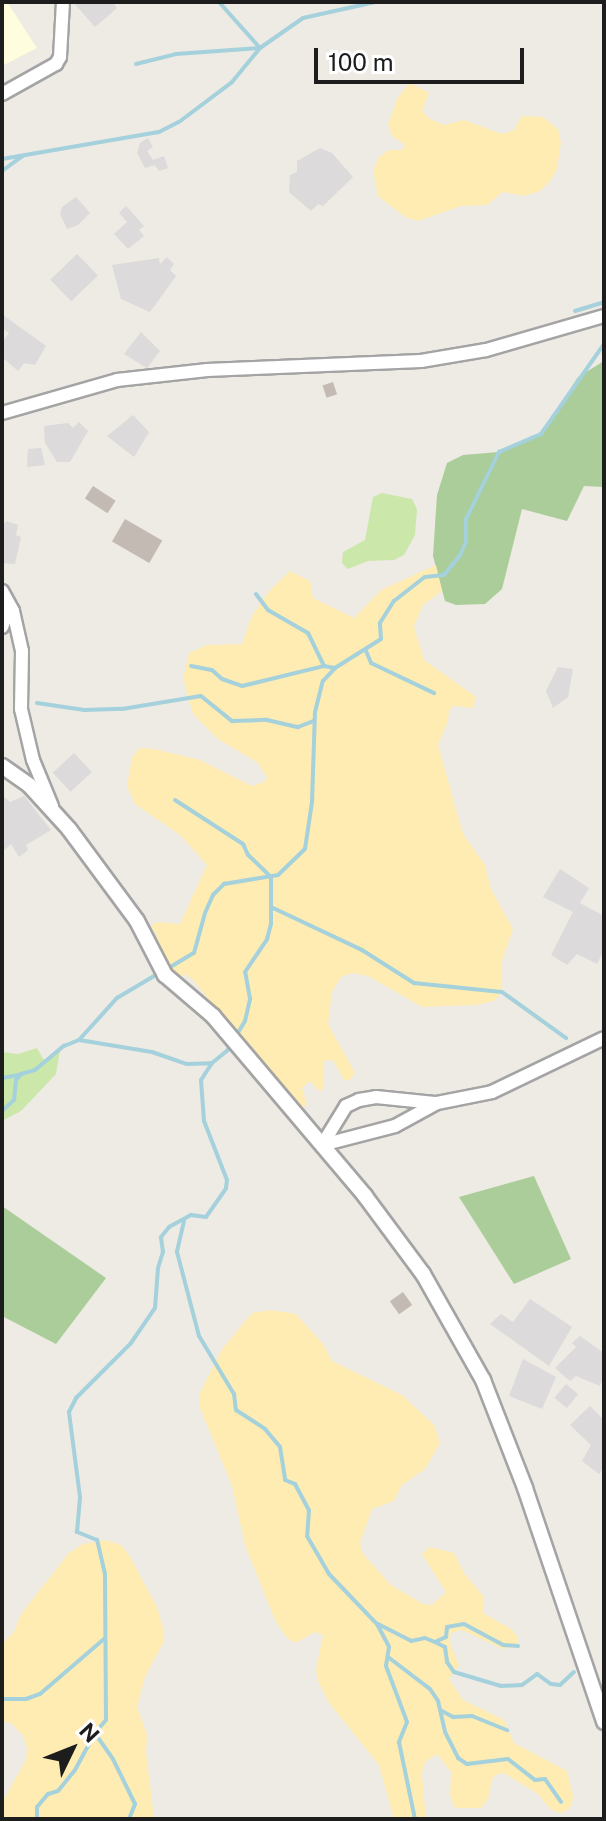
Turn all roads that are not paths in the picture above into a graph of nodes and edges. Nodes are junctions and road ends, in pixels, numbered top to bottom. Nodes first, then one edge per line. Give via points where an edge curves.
1 (63, 2) edge
2 (2, 94) edge
3 (604, 316) edge
4 (2, 413) edge
5 (2, 591) edge
6 (10, 606) junction
7 (2, 627) edge
8 (2, 766) edge
9 (55, 814) junction
10 (604, 1038) edge
11 (437, 1103) junction
12 (322, 1145) junction
13 (604, 1722) edge

1 - 2 street via 56,64
3 - 4 street via 486,350 421,361 207,370 117,380
5 - 6 street
6 - 7 street
6 - 9 street via 22,651 21,709 33,760
8 - 9 street via 29,785
9 - 12 street via 137,921 165,975 213,1016
10 - 11 street via 492,1092
11 - 12 street via 395,1126
11 - 12 street via 359,1100 346,1106
12 - 13 street via 423,1274 483,1380

